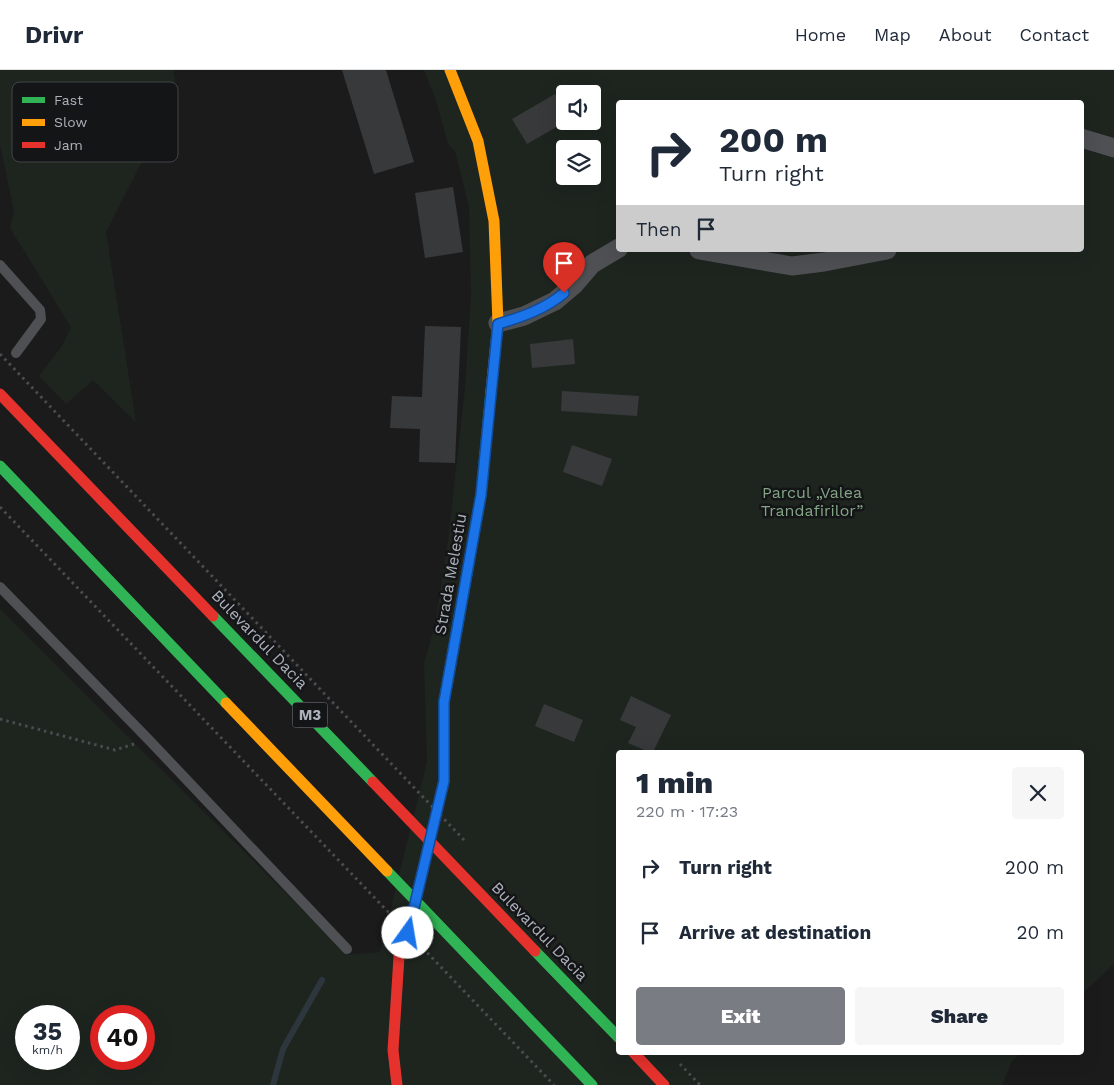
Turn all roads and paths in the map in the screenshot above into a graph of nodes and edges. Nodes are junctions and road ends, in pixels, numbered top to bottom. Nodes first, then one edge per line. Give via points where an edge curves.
1 (450, 70) edge
2 (1084, 139) edge
3 (1114, 148) edge
4 (616, 250) edge
5 (711, 252) edge
6 (876, 252) edge
7 (0, 265) edge
8 (498, 324) junction
9 (16, 353) dead end
10 (0, 354) edge
11 (0, 394) edge
12 (0, 466) edge
13 (0, 507) edge
14 (0, 587) edge
15 (0, 719) edge
16 (149, 740) junction
17 (467, 843) dead end
18 (347, 950) dead end
19 (616, 1035) edge
20 (636, 1055) edge
21 (675, 1059) dead end
22 (397, 1085) edge
23 (554, 1085) edge
24 (592, 1085) edge
25 (664, 1085) edge
26 (700, 1085) edge

1 - 8 main road, Strada Melestiu via 478,141 492,212
2 - 3 street
4 - 8 street via 592,264 555,301
5 - 6 street via 792,266
7 - 9 lane via 40,310 41,319
8 - 22 main road, Strada Melestiu via 481,495 444,702 444,781 408,933 399,956 393,1050
10 - 17 path, bridge
11 - 19 main road, Bulevardul Dacia / M3, bridge
12 - 24 main road, bridge
13 - 23 path, bridge
14 - 16 lane
15 - 16 path via 115,750
16 - 18 lane
20 - 25 main road
21 - 26 path

